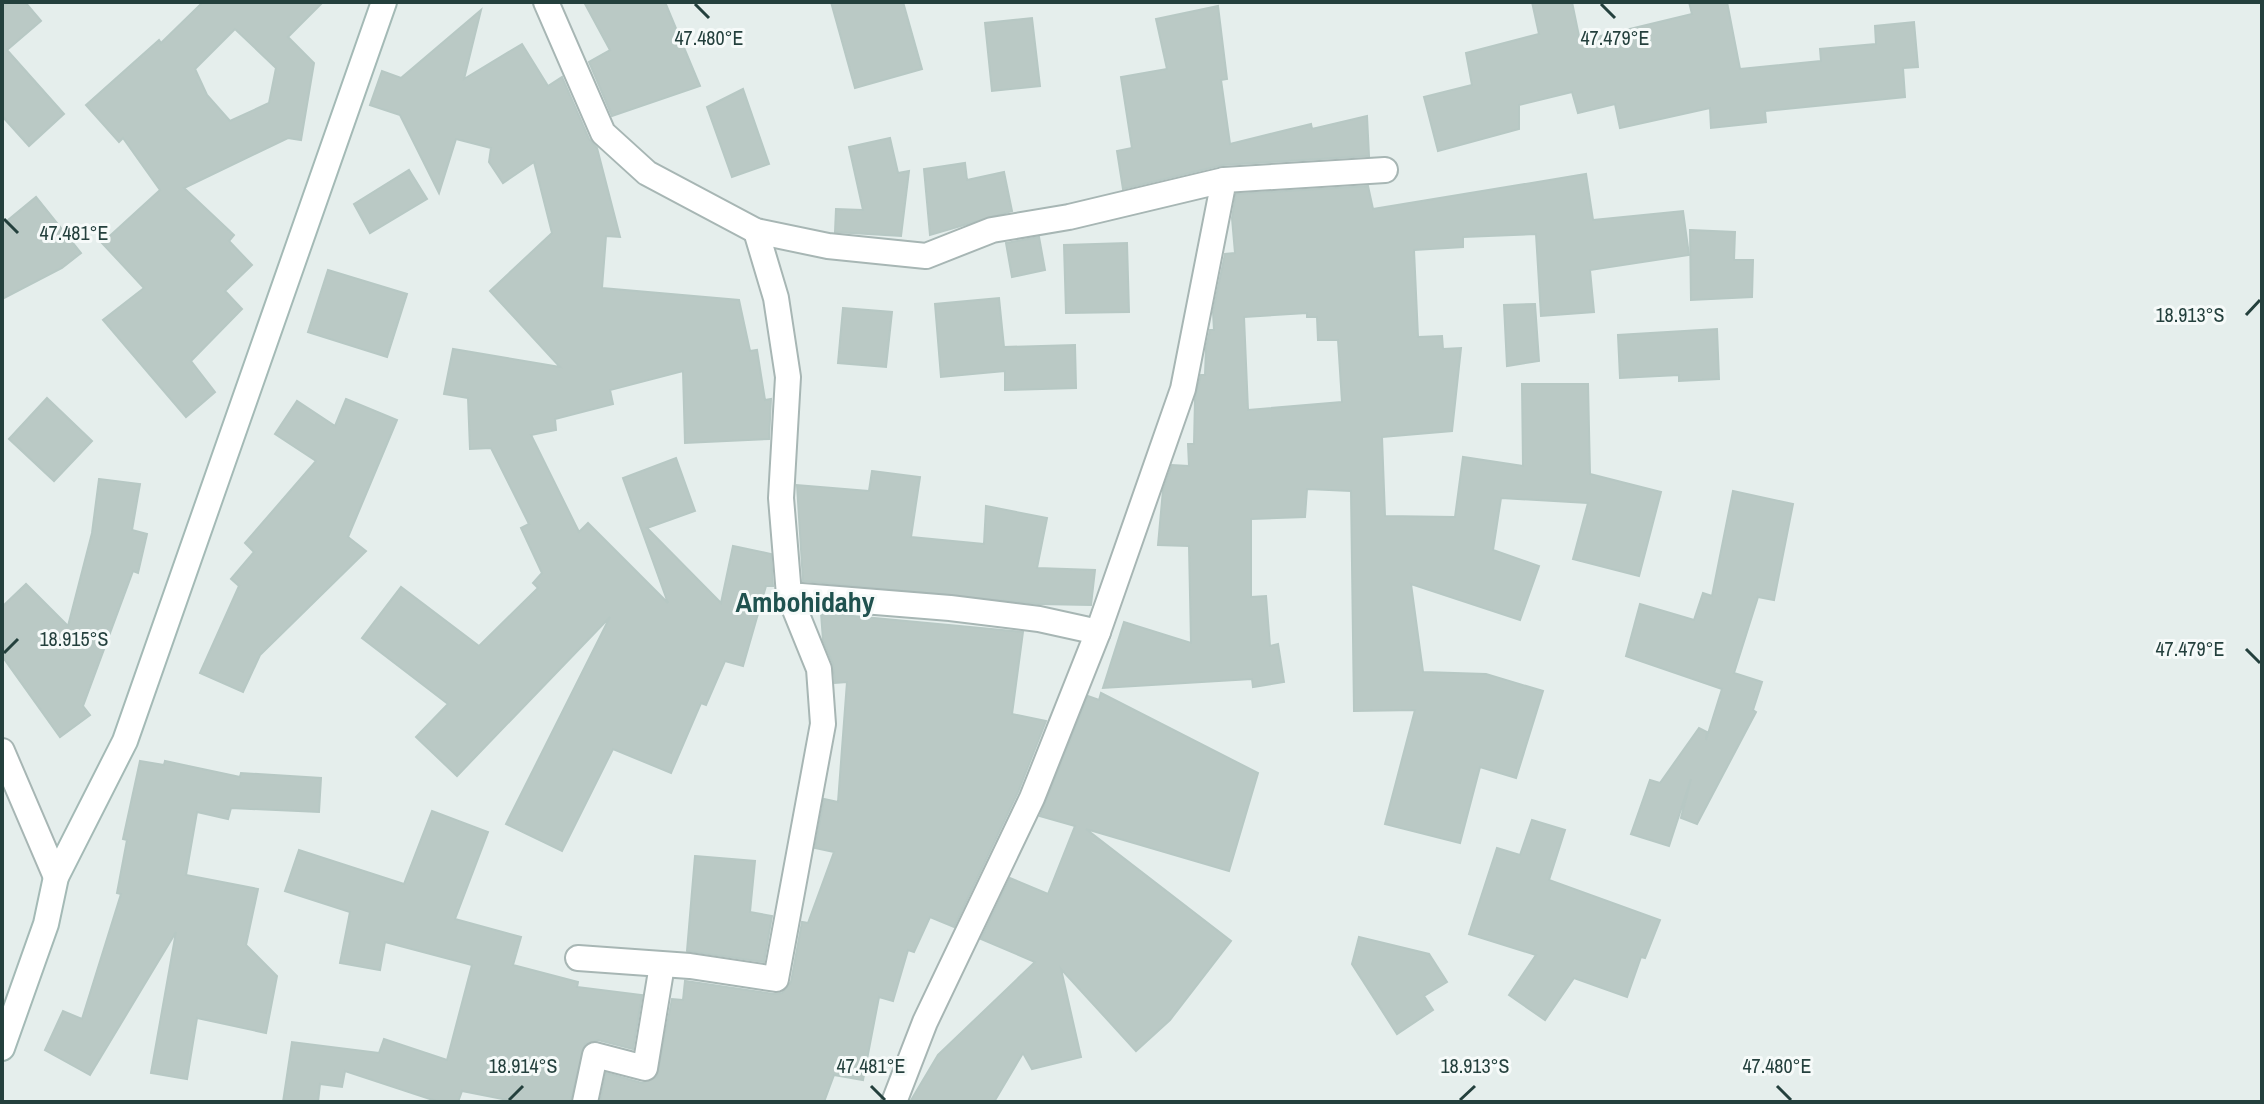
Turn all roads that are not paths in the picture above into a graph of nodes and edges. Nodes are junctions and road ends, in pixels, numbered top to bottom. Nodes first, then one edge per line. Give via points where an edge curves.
1 (384, 2) edge
2 (546, 2) edge
3 (1385, 170) dead end
4 (1224, 180) junction
5 (756, 231) junction
6 (789, 595) junction
7 (1098, 632) junction
8 (2, 751) edge
9 (56, 877) junction
10 (578, 958) dead end
11 (662, 965) junction
12 (2, 1048) edge
13 (585, 1102) edge
14 (894, 1102) edge

1 - 9 street via 125,741
2 - 5 street via 603,133 647,173
3 - 4 street
4 - 5 street via 992,230 926,256 828,246
4 - 7 street via 1183,389
5 - 6 street via 776,298 788,377 781,498
6 - 7 street via 950,608
6 - 11 street via 819,669 823,724 776,979
7 - 14 street via 1032,798 925,1022
8 - 9 street
9 - 12 street via 46,924
10 - 11 street
11 - 13 street via 645,1068 595,1055

